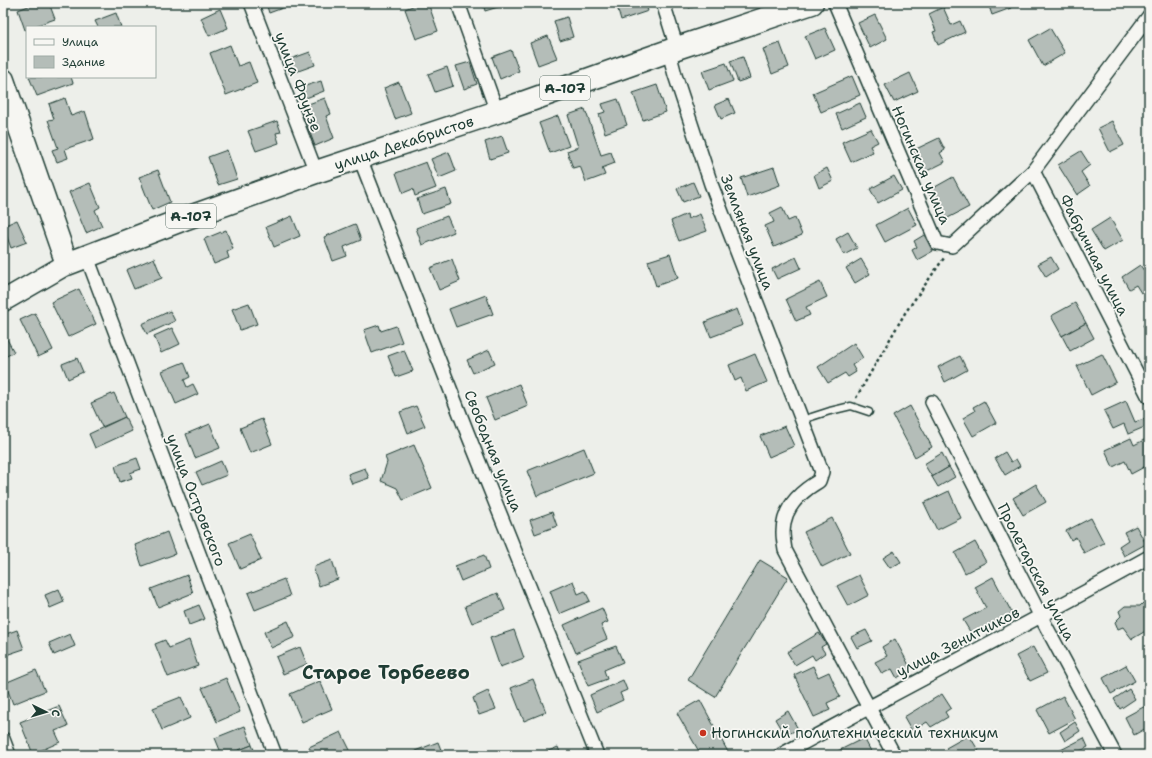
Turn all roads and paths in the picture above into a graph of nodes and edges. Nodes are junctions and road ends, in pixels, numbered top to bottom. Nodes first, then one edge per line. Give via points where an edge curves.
1 (251, 3) edge
2 (458, 3) edge
3 (663, 3) edge
4 (812, 3) edge
5 (835, 3) edge
6 (1149, 16) edge
7 (673, 50) junction
8 (5, 94) edge
9 (498, 112) junction
10 (360, 158) junction
11 (1032, 171) junction
12 (316, 172) junction
13 (952, 246) junction
14 (87, 256) junction
15 (66, 264) junction
16 (3, 301) edge
17 (1149, 397) edge
18 (932, 402) dead end
19 (851, 406) junction
20 (869, 412) dead end
21 (802, 420) junction
22 (1149, 558) edge
23 (1040, 617) junction
24 (868, 707) junction
25 (3, 739) edge
26 (9, 755) edge
27 (276, 755) edge
28 (597, 755) edge
29 (781, 755) edge
30 (894, 755) edge
31 (1115, 755) edge

1 - 12 street, улица Фрунзе
2 - 9 street
3 - 7 street, Земляная улица
4 - 7 highway, улица Декабристов / А-107
5 - 13 street, Ногинская улица via 937,243
6 - 11 street, Ногинская улица
7 - 9 highway, улица Декабристов / А-107
7 - 21 street, Земляная улица via 675,75 711,184
8 - 15 highway
9 - 10 highway, улица Декабристов / А-107
10 - 12 highway, улица Декабристов / А-107
10 - 28 street, Свободная улица
11 - 13 street, Ногинская улица
11 - 17 street, Фабричная улица
12 - 14 highway, улица Декабристов / А-107
13 - 19 path via 905,313
14 - 15 highway, улица Декабристов / А-107
14 - 27 street, улица Островского
15 - 16 main road, улица Декабристов / А-107
18 - 23 street, Пролетарская улица
19 - 20 lane
19 - 21 lane
21 - 24 street, Земляная улица via 822,472 819,481 804,490 786,513 783,531 785,550
22 - 23 street, улица Зенитчиков
23 - 24 street, улица Зенитчиков
23 - 31 street, Пролетарская улица
24 - 29 street, улица Зенитчиков
24 - 30 street, Земляная улица
25 - 26 street

